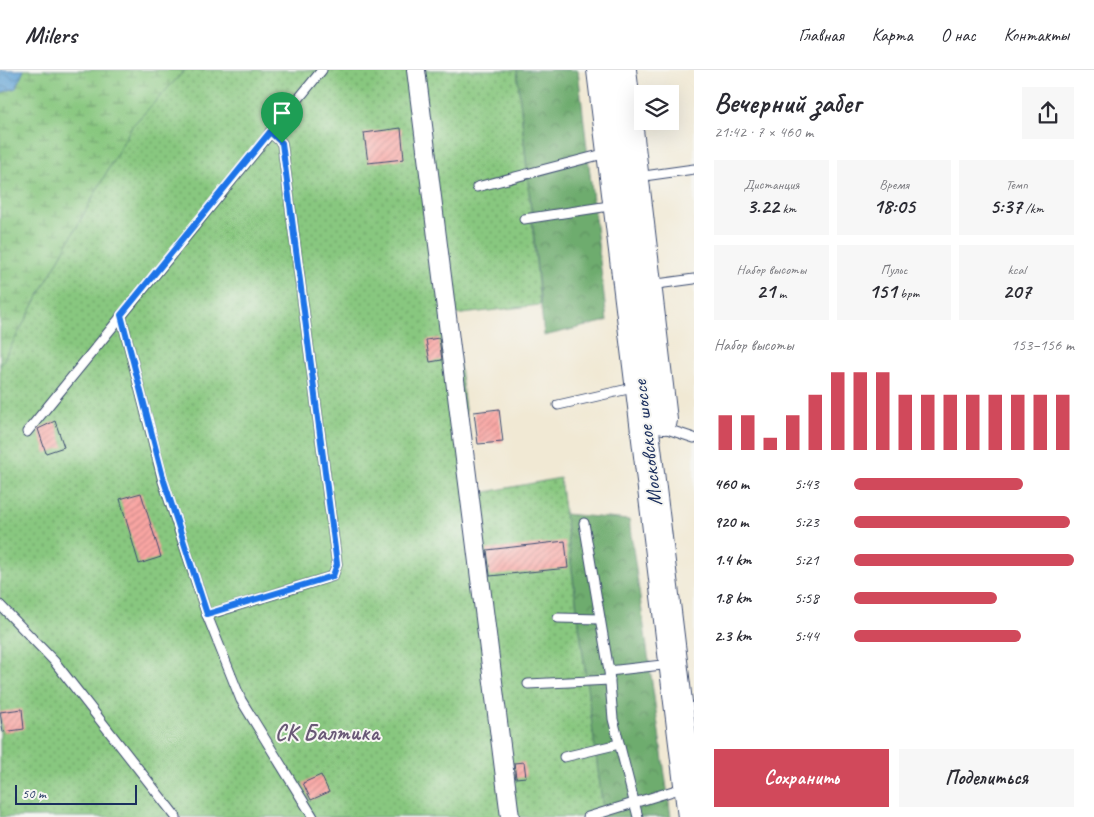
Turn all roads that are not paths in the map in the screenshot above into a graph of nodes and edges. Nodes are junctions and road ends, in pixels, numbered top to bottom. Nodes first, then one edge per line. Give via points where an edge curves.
1 (322, 70) edge
2 (416, 70) edge
3 (601, 70) edge
4 (622, 70) edge
5 (270, 132) junction
6 (611, 152) junction
7 (694, 169) edge
8 (635, 178) junction
9 (477, 187) dead end
10 (618, 205) junction
11 (524, 219) dead end
12 (694, 279) edge
13 (648, 285) junction
14 (121, 315) junction
15 (640, 387) junction
16 (558, 405) dead end
17 (664, 428) junction
18 (27, 432) dead end
19 (694, 438) edge
20 (584, 523) dead end
21 (0, 605) edge
22 (207, 614) junction
23 (558, 618) dead end
24 (600, 619) junction
25 (609, 670) junction
26 (684, 672) edge
27 (610, 680) junction
28 (528, 684) dead end
29 (619, 744) junction
30 (564, 757) dead end
31 (688, 786) junction
32 (635, 804) junction
33 (176, 817) edge
34 (313, 817) edge
35 (510, 817) edge
36 (588, 817) edge
37 (638, 817) edge
38 (692, 817) edge

1 - 5 lane
2 - 35 street
3 - 6 main road, Московское шоссе
4 - 8 main road, Московское шоссе
5 - 14 lane
5 - 22 lane via 282,143 337,564 333,576
6 - 9 lane
6 - 10 main road, Московское шоссе
7 - 8 lane
8 - 13 main road, Московское шоссе
10 - 11 lane
10 - 15 main road, Московское шоссе
12 - 13 lane
13 - 17 main road, Московское шоссе
14 - 18 lane
14 - 22 lane via 164,481
15 - 16 lane
15 - 26 main road, Московское шоссе
17 - 19 lane
17 - 26 main road, Московское шоссе
20 - 24 lane
21 - 33 lane via 54,661
22 - 34 lane via 241,700
23 - 24 lane
24 - 25 lane
25 - 26 lane
25 - 27 lane
26 - 31 main road, Московское шоссе
27 - 28 lane
27 - 29 lane via 613,720
29 - 30 lane
29 - 32 lane
31 - 32 lane
31 - 38 main road, Московское шоссе
32 - 36 lane
32 - 37 lane

